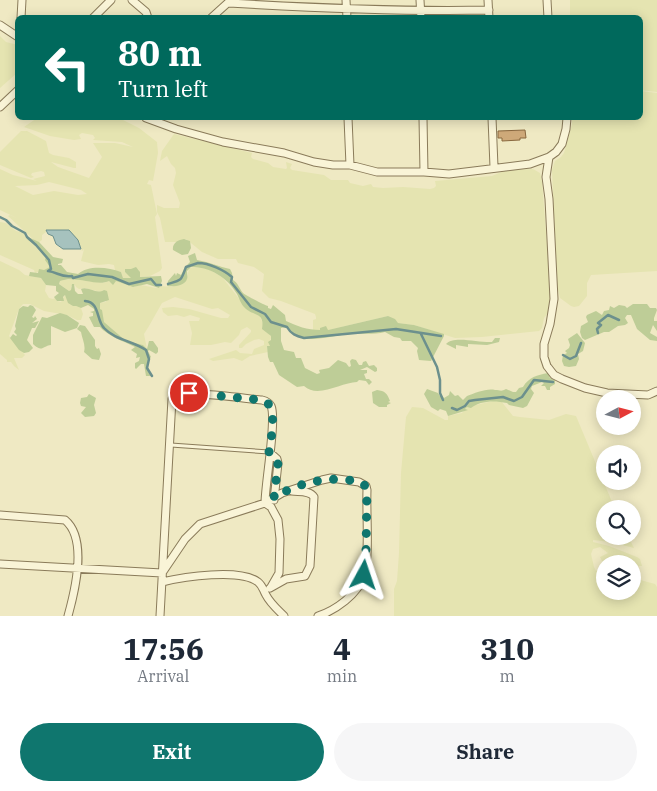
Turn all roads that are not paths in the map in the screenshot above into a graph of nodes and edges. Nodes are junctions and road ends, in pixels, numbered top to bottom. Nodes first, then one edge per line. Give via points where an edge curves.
1 (22, 0) edge
2 (111, 0) edge
3 (132, 0) edge
4 (346, 0) edge
5 (420, 0) edge
6 (488, 0) edge
7 (547, 0) edge
8 (230, 2) edge
9 (347, 14) edge
10 (489, 14) edge
11 (21, 15) edge
12 (96, 15) edge
13 (147, 15) edge
14 (215, 15) edge
15 (421, 15) edge
16 (548, 15) edge
17 (0, 25) edge
18 (15, 35) edge
19 (15, 93) edge
20 (0, 107) edge
21 (151, 120) edge
22 (348, 120) edge
23 (423, 120) edge
24 (492, 120) edge
25 (567, 120) edge
26 (549, 157) junction
27 (350, 165) junction
28 (494, 168) junction
29 (424, 172) junction
30 (657, 391) edge
31 (171, 445) junction
32 (269, 452) junction
33 (289, 491) junction
34 (274, 498) junction
35 (265, 503) junction
36 (275, 511) junction
37 (0, 515) edge
38 (0, 564) edge
39 (78, 569) junction
40 (162, 573) junction
41 (162, 582) junction
42 (270, 588) junction
43 (266, 595) junction
44 (68, 616) edge
45 (160, 616) edge
46 (284, 616) edge
47 (318, 616) edge

1 - 11 street
2 - 12 street
3 - 13 street
4 - 9 street
5 - 15 street
6 - 10 street
7 - 16 street
8 - 9 street
8 - 14 street
9 - 15 street
10 - 15 street
17 - 18 street
19 - 20 street
21 - 27 street via 223,142 314,162
22 - 27 street
23 - 29 street
24 - 28 street
25 - 26 street via 562,144
26 - 28 street via 530,164
26 - 30 street via 546,177 554,299 544,344 547,366 562,379 607,393 648,395
27 - 29 street via 377,172
28 - 29 street via 449,174
31 - 32 lane
31 - 32 street via 172,399 189,393 267,401 272,412
31 - 40 street
32 - 34 street via 278,463
32 - 35 street
33 - 34 street
33 - 42 street via 308,492 314,497 310,566 305,576 286,579
33 - 47 street via 331,478 359,482 367,490 364,575 341,605
34 - 35 street
34 - 36 street
35 - 36 street
35 - 40 street via 200,524 184,539
36 - 42 street via 280,540 279,573
37 - 39 street via 65,520 76,539
38 - 39 street
39 - 40 street
39 - 44 street
40 - 41 street
41 - 43 street via 183,577 239,576 255,580 264,588
41 - 45 street
42 - 43 street
43 - 46 street

